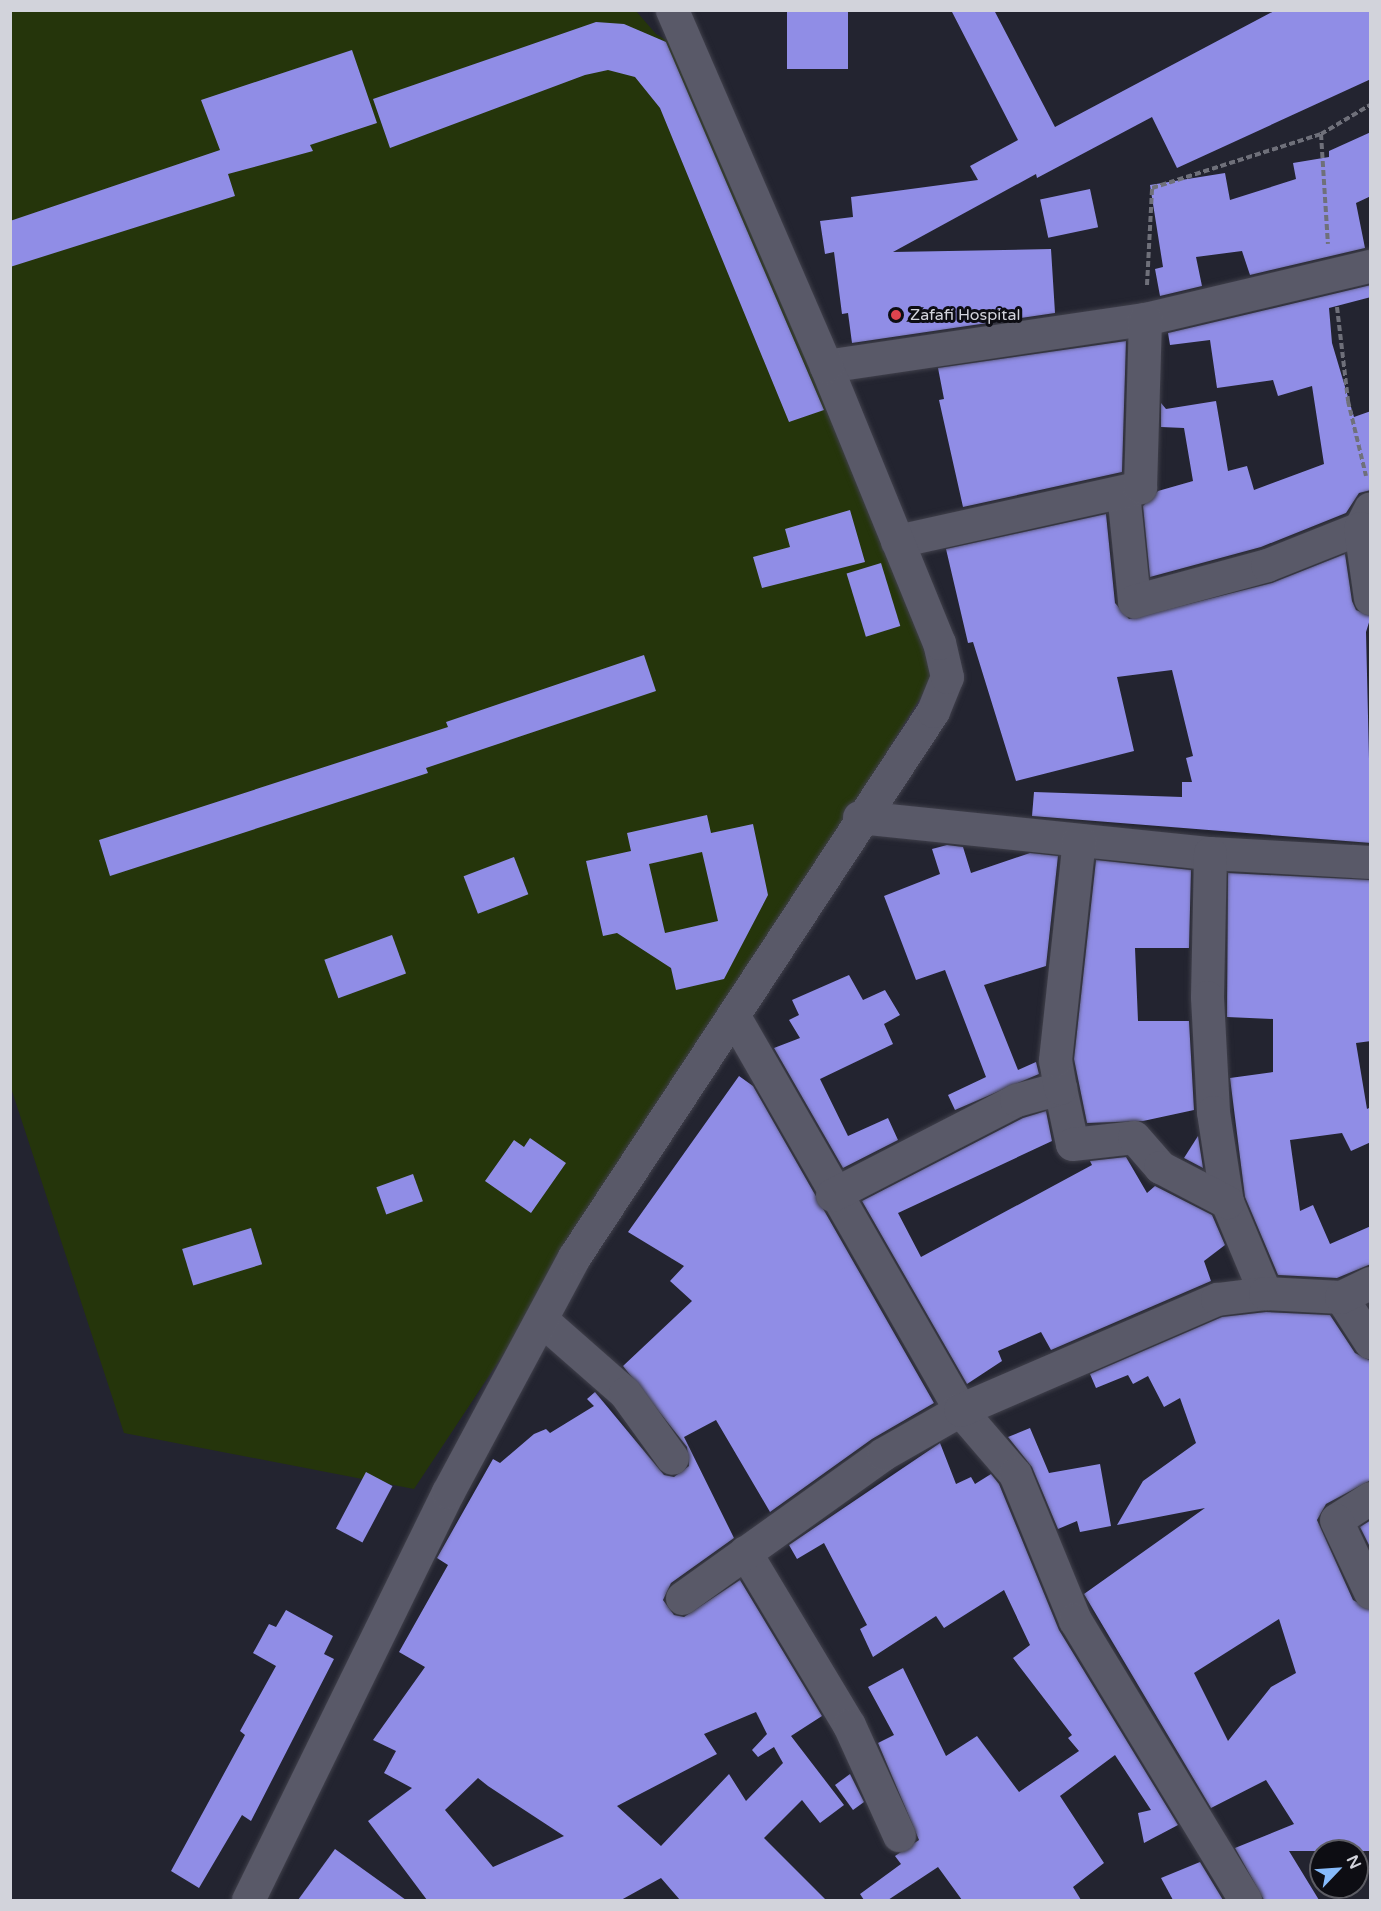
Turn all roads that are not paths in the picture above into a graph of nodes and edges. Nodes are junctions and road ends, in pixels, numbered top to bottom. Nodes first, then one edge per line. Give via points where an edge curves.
1 (672, 10) edge
2 (1371, 266) edge
3 (1145, 319) junction
4 (826, 366) junction
5 (1123, 492) junction
6 (1366, 515) edge
7 (897, 541) junction
8 (1371, 598) edge
9 (859, 817) junction
10 (1079, 840) junction
11 (1210, 852) junction
12 (1371, 862) edge
13 (735, 1018) junction
14 (1060, 1088) junction
15 (832, 1195) junction
16 (1227, 1202) junction
17 (1371, 1282) edge
18 (1264, 1293) junction
19 (1341, 1297) junction
20 (543, 1321) junction
21 (1371, 1342) edge
22 (960, 1410) junction
23 (672, 1458) dead end
24 (1371, 1498) edge
25 (745, 1552) junction
26 (1371, 1592) edge
27 (682, 1598) dead end
28 (900, 1835) dead end
29 (248, 1900) edge
30 (1245, 1900) edge

1 - 4 street
2 - 3 street via 1331,279
3 - 4 street
3 - 5 street via 1140,487
4 - 7 street
5 - 6 street via 1134,601 1267,565
5 - 7 street
6 - 8 street
7 - 9 street via 948,677 933,711
9 - 10 street
9 - 13 street
10 - 11 street
10 - 14 street via 1055,1060
11 - 12 street
11 - 16 street via 1208,1029
13 - 15 street
13 - 20 street via 574,1257
14 - 15 street via 1016,1100
14 - 16 street via 1072,1144 1134,1137 1160,1167
15 - 22 street
16 - 18 street
17 - 19 street
18 - 19 street
18 - 22 street via 1217,1299
19 - 21 street
20 - 23 street via 625,1393
20 - 29 street via 448,1492
22 - 25 street via 883,1454
22 - 30 street via 1015,1474 1075,1620
24 - 26 street via 1336,1520
25 - 27 street
25 - 28 street via 849,1725

